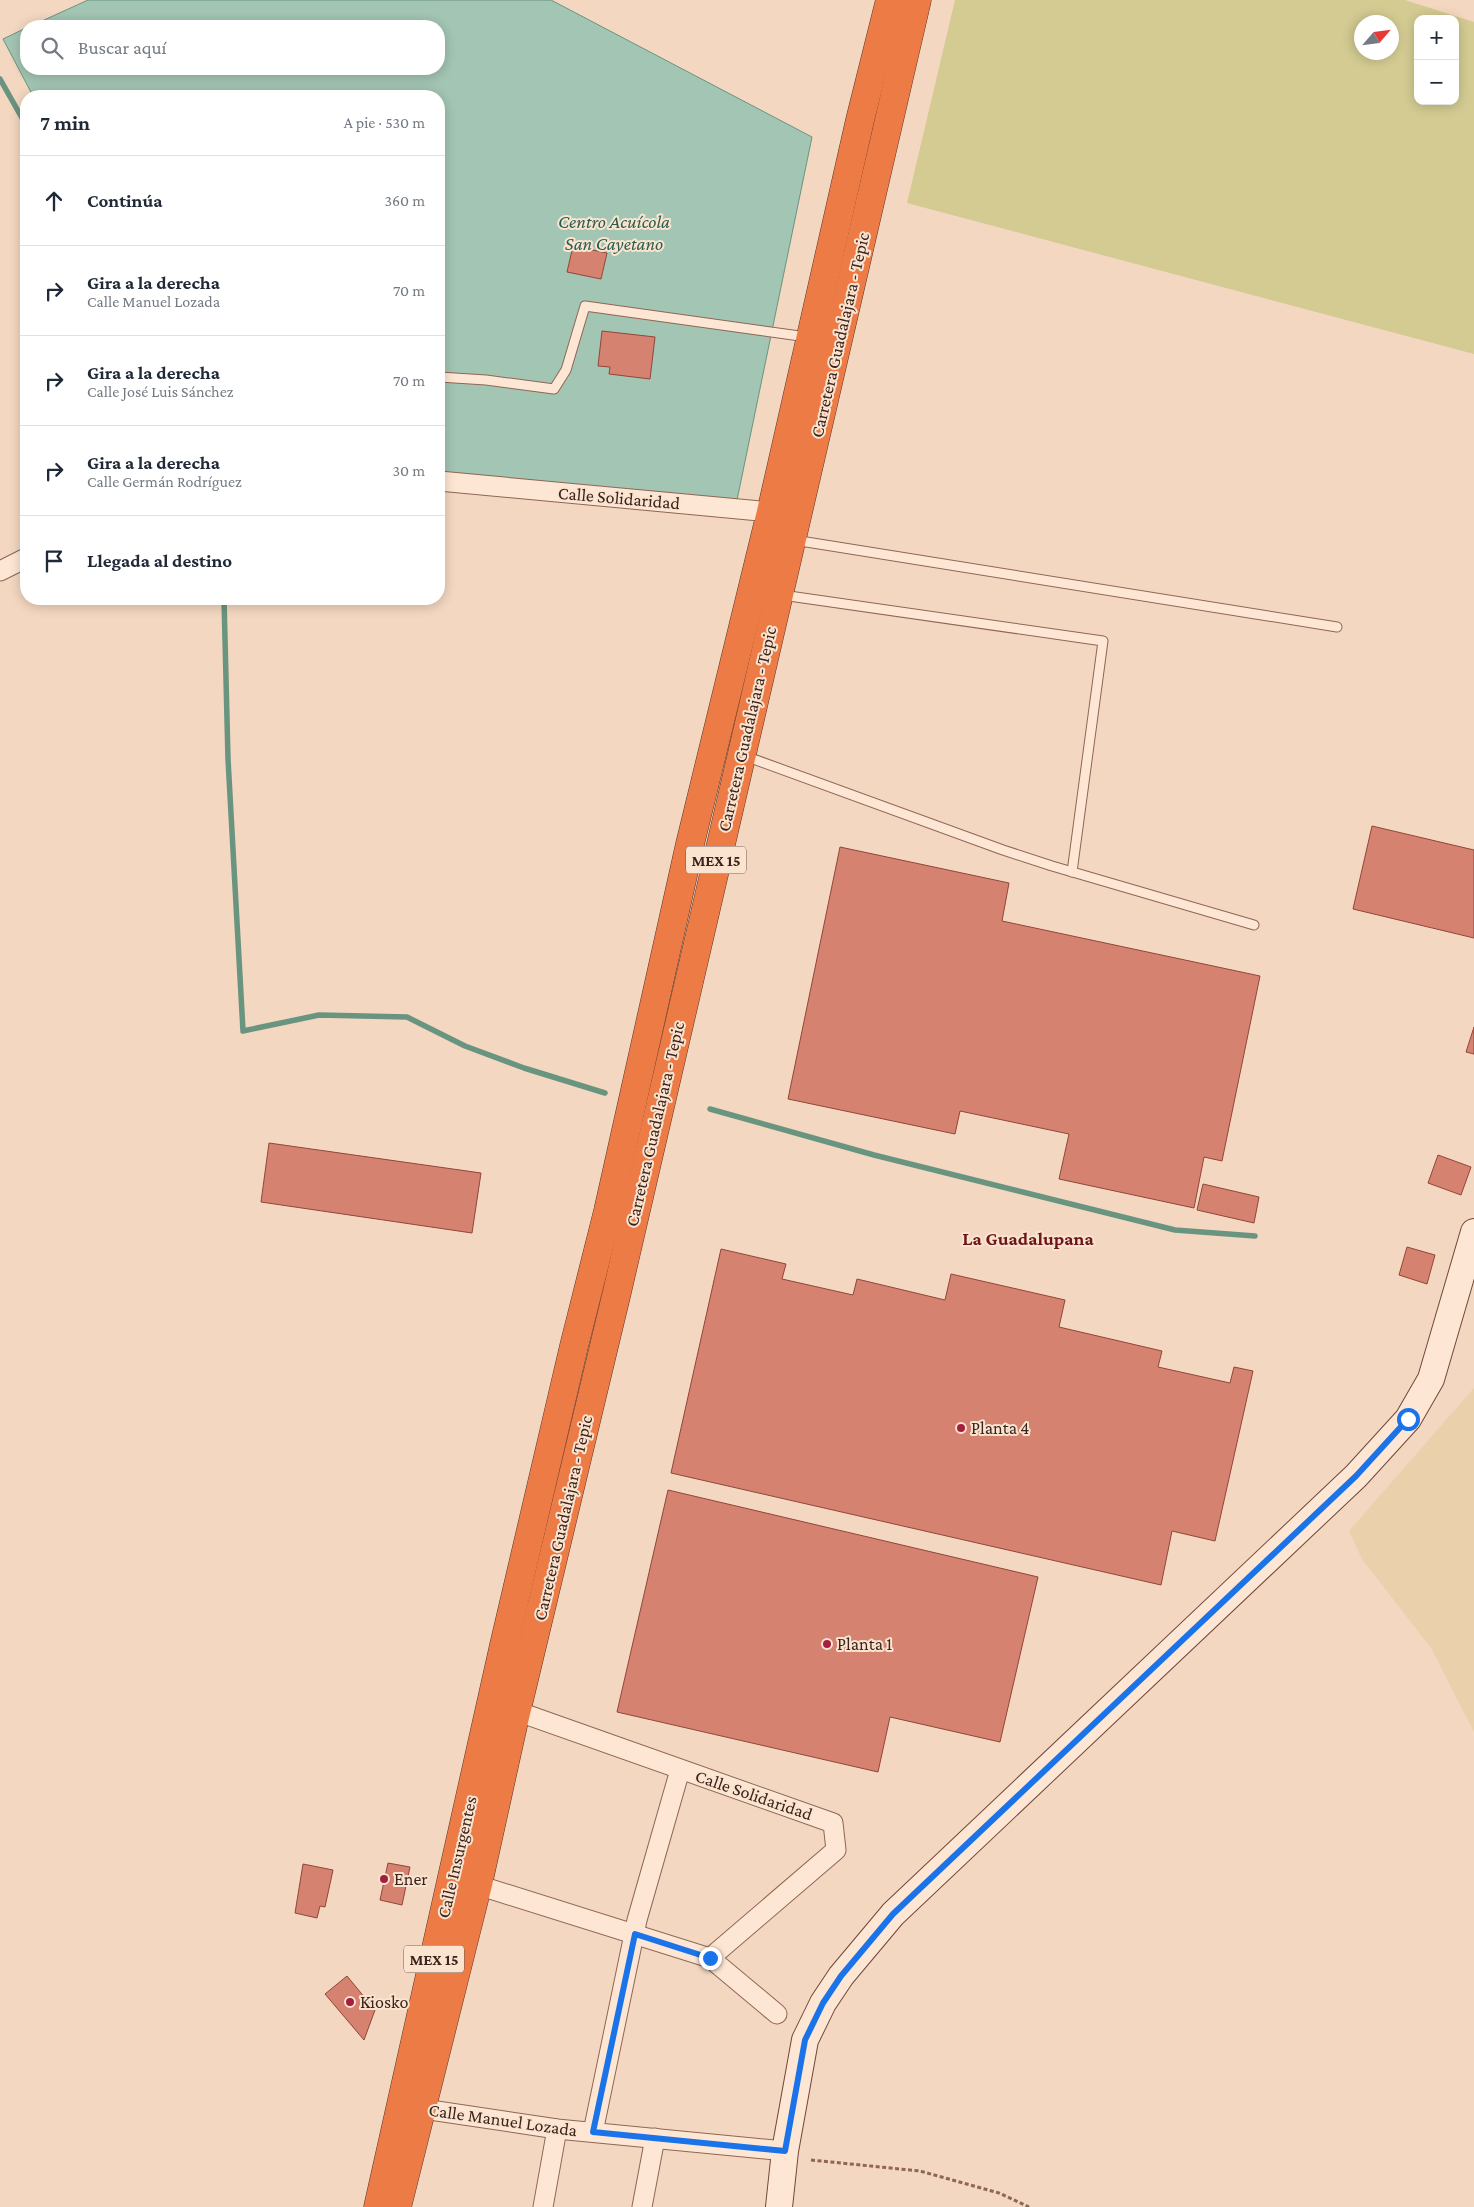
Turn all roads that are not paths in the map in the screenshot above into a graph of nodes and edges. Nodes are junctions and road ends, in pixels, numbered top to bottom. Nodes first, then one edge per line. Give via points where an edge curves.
1 (890, 0) edge
2 (917, 0) edge
3 (811, 338) junction
4 (445, 377) edge
5 (445, 482) edge
6 (771, 512) junction
7 (796, 527) junction
8 (20, 561) edge
9 (0, 571) edge
10 (779, 595) junction
11 (1337, 627) dead end
12 (741, 755) junction
13 (1072, 872) junction
14 (1254, 925) dead end
15 (621, 1215) junction
16 (1474, 1232) edge
17 (503, 1712) junction
18 (680, 1770) junction
19 (465, 1881) junction
20 (635, 1934) junction
21 (710, 1958) junction
22 (777, 2014) dead end
23 (412, 2107) junction
24 (557, 2129) junction
25 (593, 2132) junction
26 (655, 2138) junction
27 (785, 2151) junction
28 (378, 2207) edge
29 (397, 2207) edge
30 (544, 2207) edge
31 (642, 2207) edge
32 (779, 2207) edge

1 - 3 highway, Carretera Guadalajara - Tepic / MEX 15
2 - 7 highway, Carretera Guadalajara - Tepic / MEX 15
3 - 4 lane via 585,306 566,370 554,389
3 - 6 highway, Carretera Guadalajara - Tepic / MEX 15
5 - 6 street, Calle Solidaridad
6 - 7 street, Calle Solidaridad
6 - 15 highway, Carretera Guadalajara - Tepic / MEX 15 via 688,853
7 - 10 highway, Carretera Guadalajara - Tepic / MEX 15
7 - 11 lane
8 - 9 street
10 - 12 highway, Carretera Guadalajara - Tepic / MEX 15
10 - 13 lane via 1103,641
12 - 13 lane
12 - 15 highway, Carretera Guadalajara - Tepic / MEX 15
13 - 14 lane
15 - 17 highway, Carretera Guadalajara - Tepic / MEX 15
16 - 27 street via 1431,1380 1408,1419 1348,1483 893,1914 841,1976 805,2040
17 - 18 street, Calle Solidaridad
17 - 19 highway, Calle Insurgentes / MEX 15
18 - 20 street
18 - 21 street, Calle Solidaridad via 834,1823 836,1850
19 - 20 street
19 - 23 highway, Calle Insurgentes / MEX 15
20 - 21 street
20 - 25 street
21 - 22 street
23 - 24 street, Calle Manuel Lozada
23 - 28 highway, Calle Insurgentes / MEX 15
23 - 29 highway, Calle Insurgentes / MEX 15
24 - 25 street, Calle Manuel Lozada
24 - 30 street
25 - 26 street, Calle Manuel Lozada
26 - 27 street, Calle Manuel Lozada
26 - 31 street
27 - 32 street

